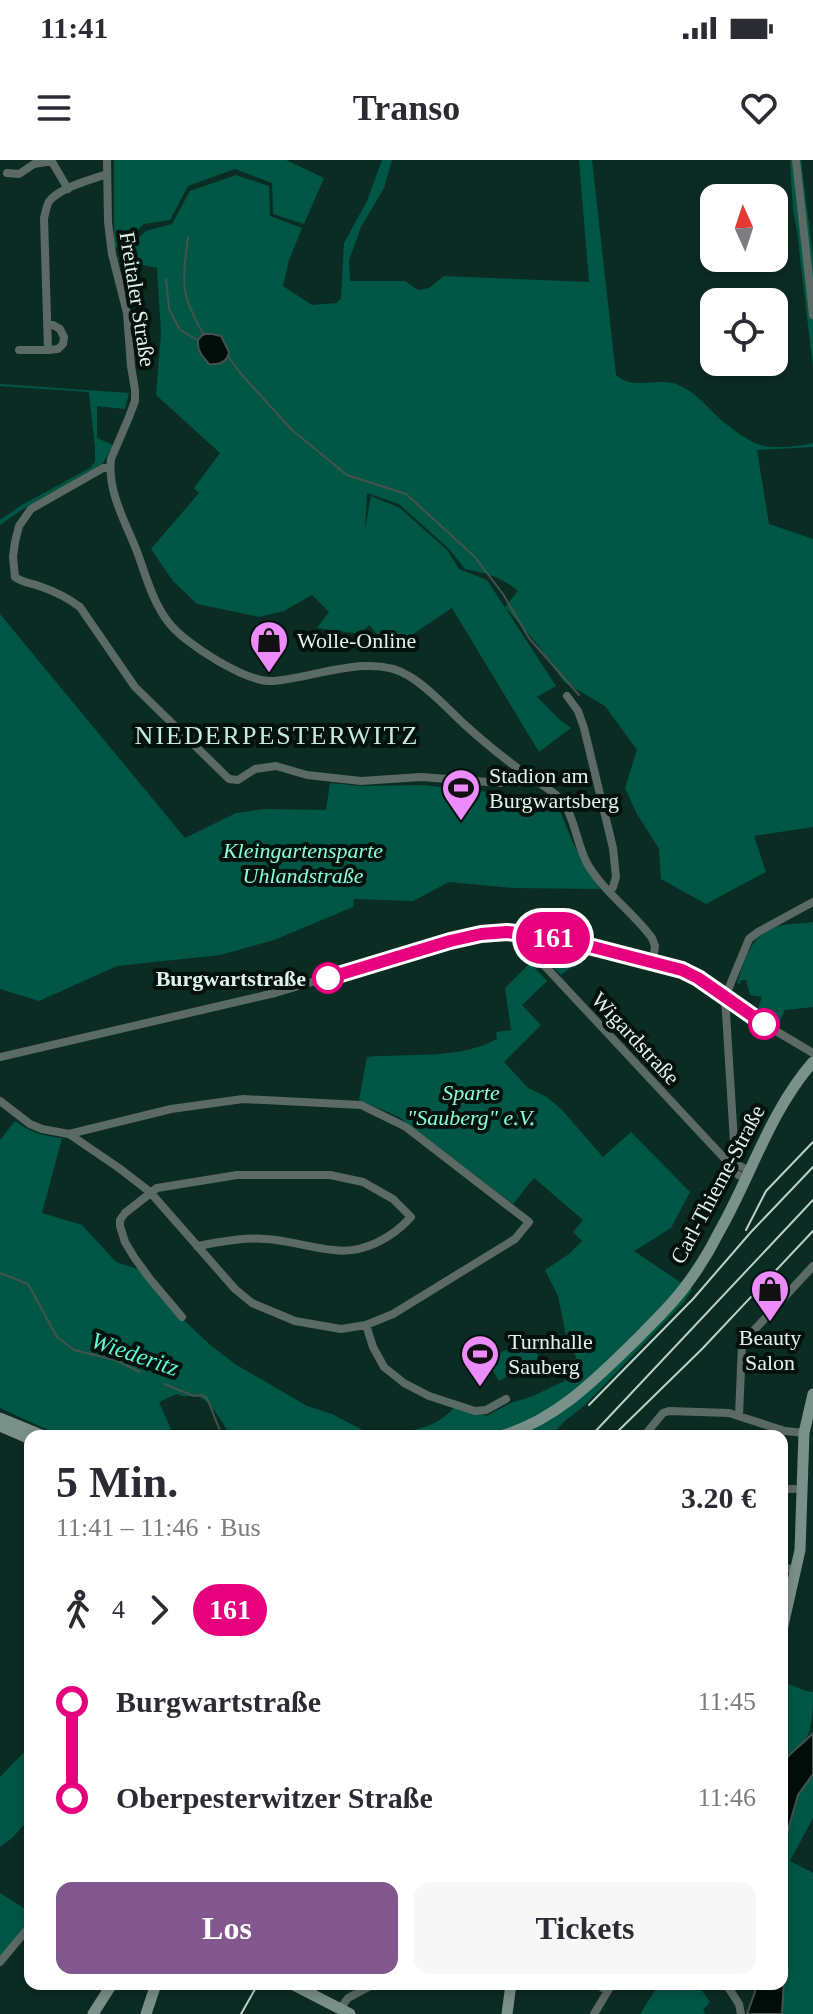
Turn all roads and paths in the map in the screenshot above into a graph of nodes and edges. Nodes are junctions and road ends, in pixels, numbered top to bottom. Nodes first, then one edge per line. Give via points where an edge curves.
1 (107, 160) edge
2 (796, 160) edge
3 (51, 161) edge
4 (34, 162) edge
5 (7, 173) dead end
6 (107, 174) junction
7 (68, 189) junction
8 (813, 315) edge
9 (47, 325) junction
10 (19, 350) dead end
11 (48, 350) junction
12 (110, 468) junction
13 (567, 696) dead end
14 (538, 783) junction
15 (610, 891) junction
16 (813, 902) edge
17 (537, 935) junction
18 (653, 962) junction
19 (725, 997) junction
20 (813, 1053) edge
21 (0, 1057) edge
22 (813, 1062) edge
23 (0, 1101) edge
24 (69, 1134) junction
25 (725, 1159) junction
26 (748, 1175) junction
27 (150, 1192) junction
28 (197, 1246) junction
29 (813, 1266) edge
30 (182, 1317) dead end
31 (366, 1325) junction
32 (813, 1394) edge
33 (506, 1399) dead end
34 (739, 1416) junction
35 (0, 1418) edge
36 (0, 1426) edge
37 (29, 1430) edge
38 (518, 1430) edge
39 (649, 1430) edge
40 (782, 1430) edge
41 (788, 1431) edge
42 (804, 1433) junction
43 (24, 1436) edge
44 (808, 1468) edge
45 (788, 1489) edge
46 (794, 1489) dead end
47 (788, 1568) edge
48 (796, 1570) junction
49 (788, 1600) edge
50 (24, 1933) edge
51 (0, 1962) edge
52 (108, 1990) edge
53 (154, 1990) edge
54 (303, 1990) edge
55 (363, 1990) edge
56 (510, 1990) edge
57 (609, 1990) edge
58 (730, 1990) edge
59 (345, 2012) edge
60 (93, 2014) edge
61 (146, 2014) edge
62 (507, 2014) edge
63 (594, 2014) edge
64 (741, 2014) edge

1 - 6 street, Freitaler Straße
2 - 8 street
3 - 4 street
3 - 7 street
4 - 5 street via 19,174
6 - 7 street
6 - 12 street, Freitaler Straße via 112,254 127,313 135,390
7 - 9 street via 52,199 44,218
9 - 11 street
9 - 11 street via 60,329 64,337 58,349
10 - 11 street
12 - 14 street via 117,503 156,601 181,636 230,669 257,680 389,666 409,676
12 - 14 street via 31,509 15,542 15,577 80,607 135,687 233,780 276,766 361,781 421,777
13 - 15 street via 584,728 613,848 616,877
14 - 15 street via 564,804 587,863
15 - 18 street via 652,938
16 - 19 street via 749,939
17 - 18 street
17 - 21 street via 470,936 275,993
17 - 25 street, Wigardstraße via 537,957
18 - 19 street via 689,973
19 - 20 street
19 - 25 street via 734,1142
22 - 26 main road, Carl-Thieme-Straße via 780,1109
23 - 24 street via 30,1124
24 - 27 street
24 - 31 street via 171,1109 243,1099 361,1105 406,1127 529,1222 515,1239
25 - 26 street, Wigardstraße via 735,1173
26 - 38 main road, Carl-Thieme-Straße via 719,1232 666,1310 576,1395
27 - 28 street
27 - 28 street via 237,1175 330,1175 363,1182 411,1217 375,1244 356,1249 337,1251 266,1239
27 - 30 street via 125,1213 121,1231 134,1257
28 - 31 street via 252,1303 295,1321 341,1329
29 - 34 street via 742,1344
31 - 33 street via 384,1367 404,1383 475,1411
32 - 42 main road
34 - 39 street via 665,1412
34 - 40 street
35 - 37 main road
36 - 43 main road
41 - 42 street
42 - 44 main road
44 - 48 main road
45 - 46 street
47 - 48 street
48 - 49 main road
50 - 51 street
52 - 60 main road
53 - 61 main road
54 - 59 main road
55 - 59 street via 348,1998
56 - 62 main road
57 - 63 street
58 - 64 street

